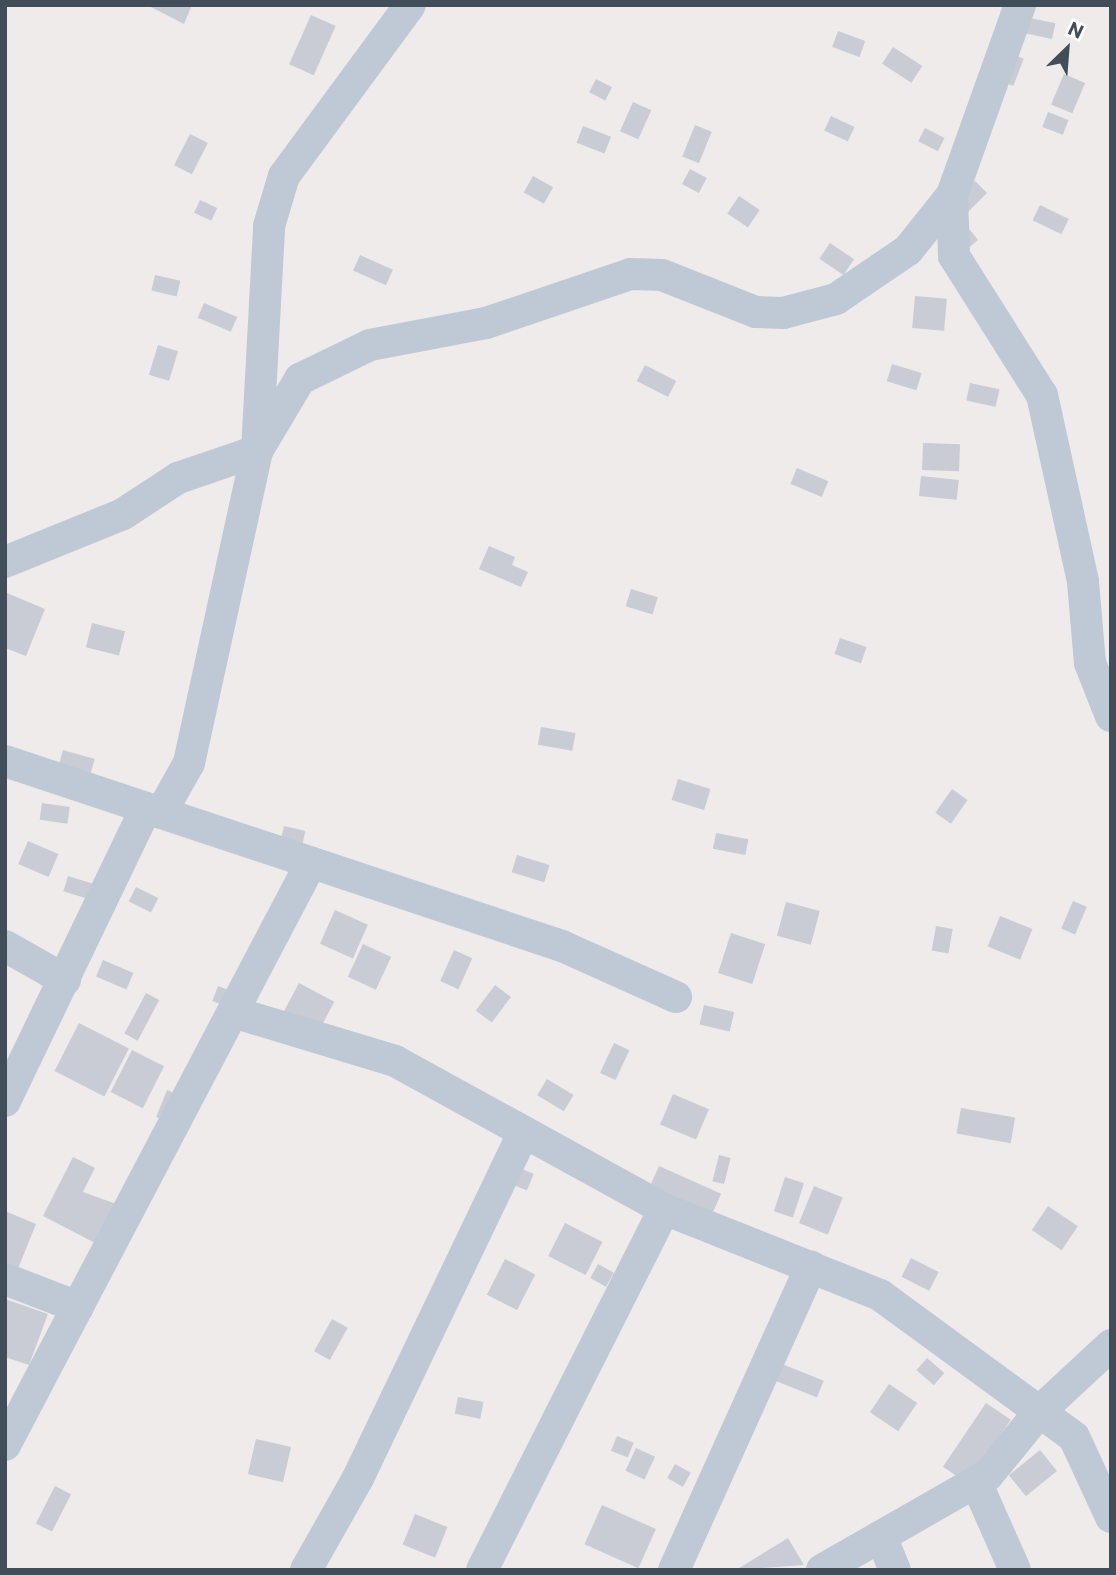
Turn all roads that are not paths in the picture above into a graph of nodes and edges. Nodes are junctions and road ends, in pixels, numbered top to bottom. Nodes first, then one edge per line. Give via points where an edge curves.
1 (410, 5) edge
2 (1020, 5) edge
3 (952, 195) junction
4 (257, 451) junction
5 (5, 562) edge
6 (1111, 716) edge
7 (5, 761) edge
8 (154, 811) junction
9 (311, 863) junction
10 (5, 946) edge
11 (65, 980) junction
12 (676, 998) dead end
13 (233, 1012) junction
14 (5, 1101) edge
15 (522, 1136) junction
16 (664, 1209) junction
17 (811, 1267) junction
18 (5, 1279) edge
19 (78, 1307) junction
20 (1111, 1345) edge
21 (1040, 1411) junction
22 (5, 1445) edge
23 (976, 1482) junction
24 (1111, 1517) edge
25 (881, 1536) junction
26 (306, 1570) edge
27 (482, 1570) edge
28 (674, 1570) edge
29 (822, 1570) edge
30 (895, 1570) edge
31 (1015, 1570) edge

1 - 4 street via 284,176 270,226
2 - 3 street
3 - 4 street via 908,250 836,299 783,313 756,312 662,275 631,274 486,323 370,345 300,380
3 - 6 street via 954,256 1042,395 1083,582 1090,663
4 - 5 street via 178,478 123,514
4 - 8 street via 189,763
7 - 8 street
8 - 9 street
8 - 11 street
9 - 12 street via 562,946
9 - 13 street
10 - 11 street
11 - 14 street
13 - 15 street via 395,1060
13 - 19 street
15 - 16 street
15 - 26 street via 358,1478
16 - 17 street
16 - 27 street
17 - 21 street via 880,1295
17 - 28 street
18 - 19 street
19 - 22 street
20 - 21 street
21 - 23 street
21 - 24 street via 1074,1437
23 - 25 street
23 - 31 street
25 - 29 street
25 - 30 street

